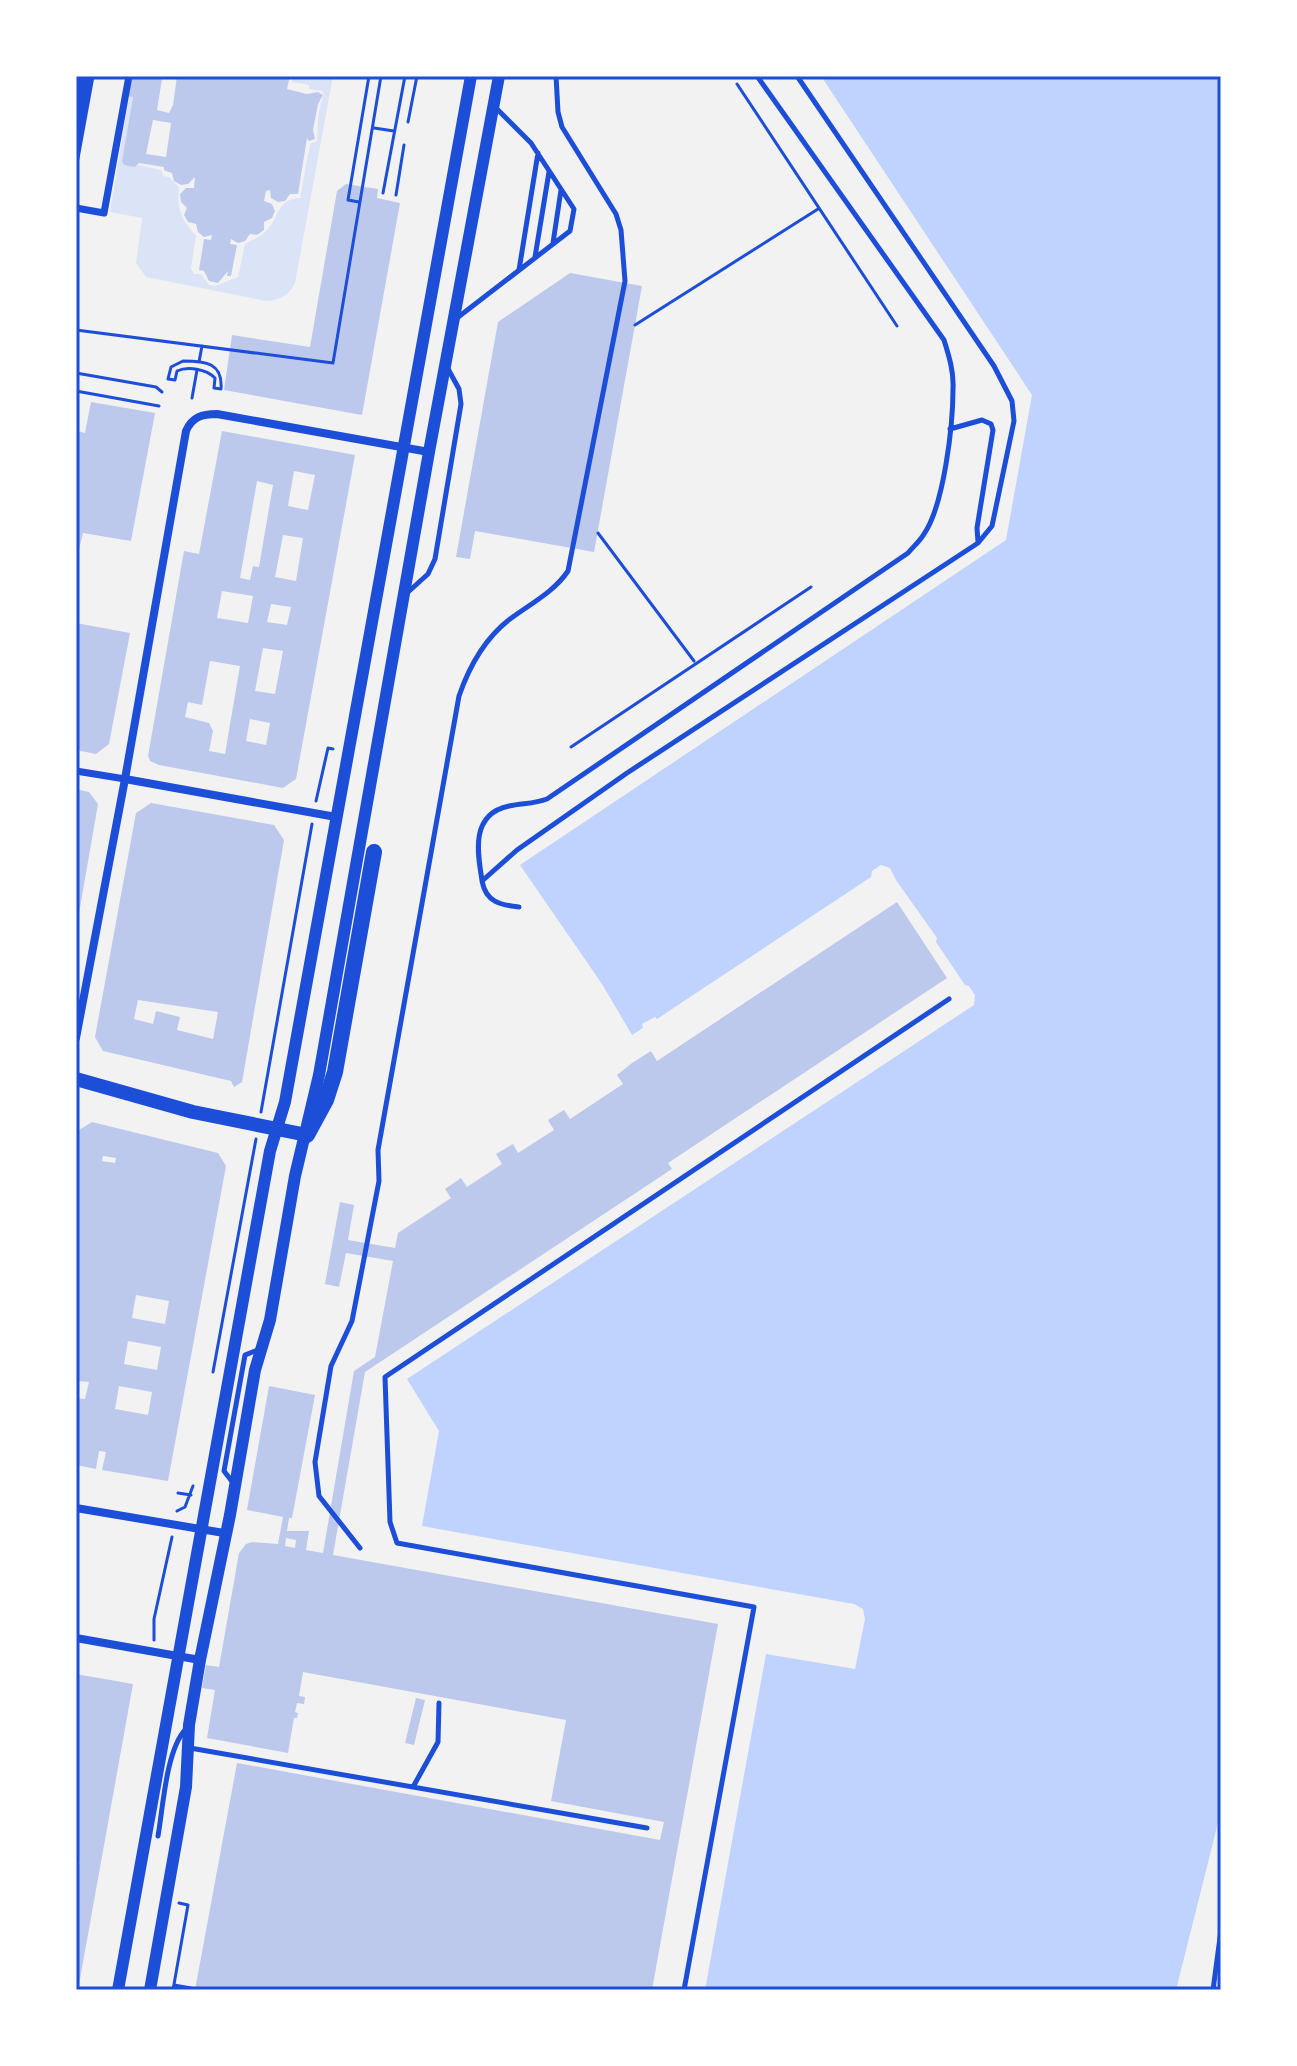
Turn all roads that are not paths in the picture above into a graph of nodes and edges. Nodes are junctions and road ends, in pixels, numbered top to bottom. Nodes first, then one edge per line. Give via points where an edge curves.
1 (83, 76) edge
2 (91, 76) edge
3 (129, 76) edge
4 (471, 76) edge
5 (499, 76) edge
6 (556, 76) edge
7 (757, 76) edge
8 (797, 76) edge
9 (493, 105) junction
10 (76, 116) edge
11 (538, 153) junction
12 (76, 158) edge
13 (549, 170) junction
14 (561, 189) junction
15 (76, 208) edge
16 (553, 244) junction
17 (535, 258) junction
18 (518, 271) junction
19 (453, 321) junction
20 (446, 365) junction
21 (950, 429) junction
22 (404, 447) junction
23 (429, 452) junction
24 (978, 543) junction
25 (404, 596) junction
26 (76, 771) edge
27 (125, 779) junction
28 (336, 817) junction
29 (374, 852) dead end
30 (482, 881) junction
31 (519, 907) dead end
32 (949, 999) dead end
33 (76, 1038) edge
34 (76, 1079) edge
35 (275, 1130) junction
36 (307, 1135) junction
37 (76, 1508) edge
38 (202, 1530) junction
39 (224, 1533) junction
40 (360, 1548) dead end
41 (76, 1638) edge
42 (179, 1657) junction
43 (200, 1660) junction
44 (439, 1703) dead end
45 (189, 1725) junction
46 (190, 1748) junction
47 (413, 1787) junction
48 (647, 1828) dead end
49 (158, 1836) dead end
50 (1221, 1930) edge
51 (118, 1990) edge
52 (150, 1990) edge
53 (684, 1990) edge
54 (1213, 1990) edge

1 - 10 street
2 - 12 street
3 - 15 street via 104,213
4 - 22 street
5 - 9 street
6 - 40 lane via 562,127 616,214 625,281 568,571 500,628 470,666 459,696 378,1150 379,1181 352,1321 331,1366 315,1462 319,1496
7 - 21 lane via 944,340 954,387
8 - 24 lane via 994,366 1012,401 1014,421 992,526
9 - 11 lane
9 - 19 street
11 - 13 lane
11 - 18 lane
13 - 14 lane
13 - 17 lane
14 - 16 lane
14 - 16 lane via 574,209 570,231
16 - 17 lane
17 - 18 lane
18 - 19 lane
19 - 20 street
20 - 23 street
20 - 25 lane via 461,404 435,559 428,574
21 - 24 lane via 982,420 993,430
21 - 30 lane via 934,514 908,553 547,799 495,810 478,835
22 - 23 street
22 - 27 street via 217,414 193,419 186,431
22 - 28 street
23 - 25 street
24 - 30 lane via 627,773
25 - 36 street
26 - 27 street
27 - 28 street
27 - 33 street
28 - 35 street via 285,1102
29 - 36 highway via 335,1072
30 - 31 lane via 490,899
32 - 53 lane via 385,1377 390,1522 397,1543 754,1607
34 - 35 main road
35 - 36 main road
35 - 38 street
36 - 39 street
37 - 38 street
38 - 39 street
38 - 42 street
39 - 43 street
41 - 42 street
42 - 43 street
42 - 51 street
43 - 45 street
44 - 47 lane via 438,1742
45 - 46 street
45 - 49 lane via 172,1758
46 - 47 lane
46 - 52 street
47 - 48 lane
50 - 54 lane

